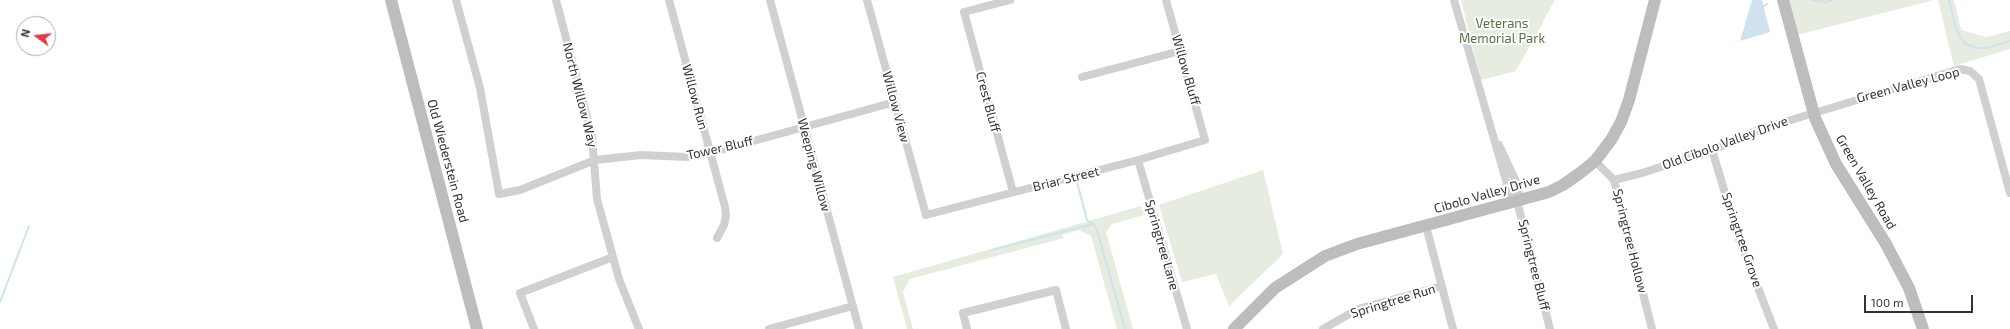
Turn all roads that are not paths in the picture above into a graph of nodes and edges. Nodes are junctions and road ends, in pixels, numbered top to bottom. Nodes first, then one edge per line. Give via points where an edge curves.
1 (391, 0) edge
2 (456, 0) edge
3 (556, 0) edge
4 (669, 0) edge
5 (770, 0) edge
6 (867, 0) edge
7 (1010, 0) edge
8 (1166, 0) edge
9 (1454, 0) edge
10 (1655, 0) edge
11 (1782, 0) edge
12 (1180, 50) junction
13 (1082, 77) dead end
14 (895, 102) junction
15 (1814, 113) junction
16 (804, 127) junction
17 (1205, 140) joint
18 (1712, 150) junction
19 (710, 153) junction
20 (595, 160) junction
21 (1138, 160) junction
22 (1595, 161) junction
23 (1614, 180) junction
24 (1013, 192) junction
25 (2010, 193) edge
26 (1517, 201) junction
27 (926, 215) joint
28 (1426, 226) junction
29 (717, 238) dead end
30 (613, 257) junction
31 (1442, 286) junction
32 (853, 306) junction
33 (477, 329) edge
34 (534, 329) edge
35 (639, 329) edge
36 (769, 329) edge
37 (859, 329) edge
38 (967, 329) edge
39 (1066, 329) edge
40 (1187, 329) edge
41 (1234, 329) edge
42 (1323, 329) edge
43 (1453, 329) edge
44 (1550, 329) edge
45 (1652, 329) edge
46 (1774, 329) edge
47 (1923, 329) edge

1 - 33 street, Old Wiederstein Road
2 - 20 street, Tower Bluff via 480,88 500,194 520,190
3 - 20 street, North Willow Way via 592,136
4 - 19 street, Willow Run
5 - 16 street, Weeping Willow
6 - 14 street, Willow View
7 - 24 street, Crest Bluff via 964,12
8 - 12 street, Willow Bluff
9 - 26 street, Springtree Bluff via 1495,138 1510,164 1519,188
10 - 22 street, Cibolo Valley Drive via 1622,122 1612,140
11 - 15 street, Green Valley Road
12 - 13 street
12 - 17 street, Willow Bluff
14 - 16 street, Tower Bluff
14 - 27 street, Willow View
15 - 18 street, Old Cibolo Valley Drive via 1761,128
15 - 25 street, Green Valley Loop via 1960,69 1970,71 1979,79
15 - 47 street, Green Valley Road via 1836,164 1886,244 1906,282
16 - 19 street, Tower Bluff
16 - 32 street, Weeping Willow
17 - 21 street, Briar Street
18 - 23 street, Old Cibolo Valley Drive
18 - 46 street, Springtree Grove via 1739,238
19 - 20 street, Tower Bluff via 687,157 641,155
19 - 29 street, Willow Run via 726,215
20 - 30 street, North Willow Way via 597,199
21 - 24 street, Briar Street
21 - 40 street, Springtree Lane
22 - 23 street, Springtree Hollow
22 - 26 street, Cibolo Valley Drive via 1563,185
23 - 45 street, Springtree Hollow
24 - 27 street, Briar Street
26 - 28 street, Cibolo Valley Drive
26 - 44 street, Springtree Bluff
28 - 31 street
28 - 41 street, Cibolo Valley Drive via 1357,244 1314,262 1275,288
30 - 34 street via 520,293
30 - 35 street, North Willow Way
31 - 42 street, Springtree Run via 1358,310
31 - 43 street
32 - 36 street
32 - 37 street, Weeping Willow
38 - 39 street via 963,313 1056,290

